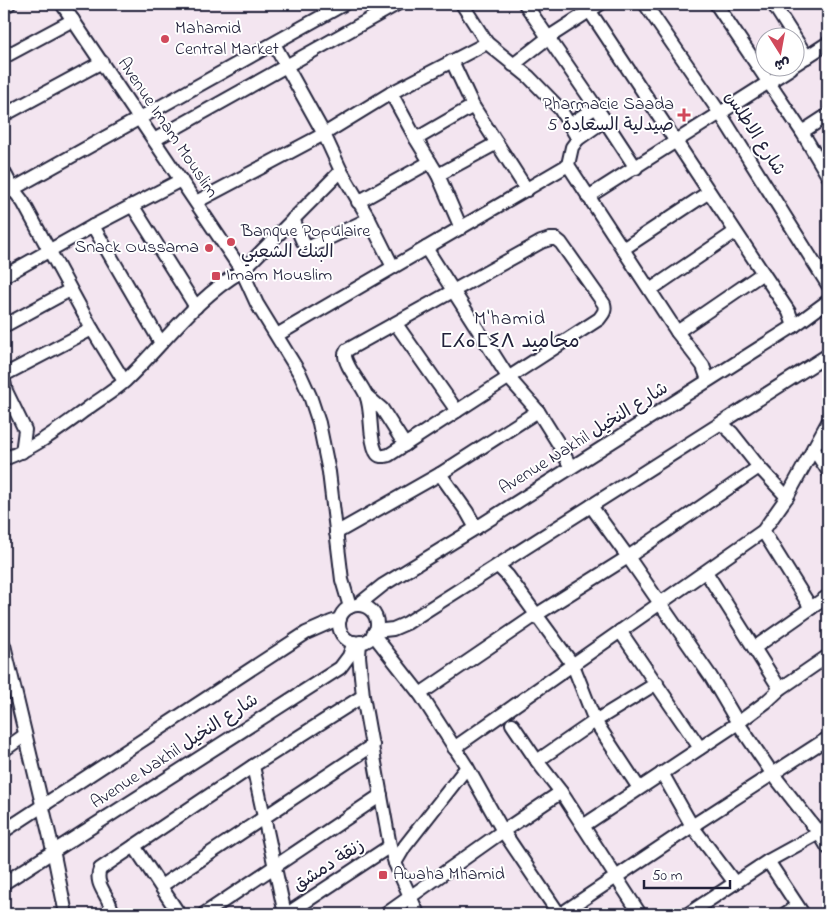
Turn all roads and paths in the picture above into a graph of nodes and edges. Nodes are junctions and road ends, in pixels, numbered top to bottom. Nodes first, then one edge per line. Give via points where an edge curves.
1 (9, 4) edge
2 (62, 4) edge
3 (344, 4) edge
4 (397, 4) edge
5 (462, 4) edge
6 (525, 4) edge
7 (645, 4) edge
8 (716, 4) edge
9 (772, 4) edge
10 (591, 6) edge
11 (4, 7) edge
12 (73, 20) junction
13 (549, 37) junction
14 (487, 43) junction
15 (828, 43) edge
16 (274, 44) junction
17 (4, 57) edge
18 (807, 57) junction
19 (804, 59) edge
20 (452, 61) junction
21 (102, 62) junction
22 (513, 65) junction
23 (285, 66) junction
24 (775, 78) edge
25 (768, 82) junction
26 (391, 93) junction
27 (473, 106) junction
28 (596, 107) junction
29 (720, 113) junction
30 (4, 115) edge
31 (828, 115) edge
32 (139, 118) junction
33 (605, 120) junction
34 (569, 124) junction
35 (802, 132) junction
36 (324, 134) junction
37 (416, 139) junction
38 (578, 139) junction
39 (154, 140) junction
40 (677, 142) junction
41 (497, 143) junction
42 (430, 162) junction
43 (568, 165) junction
44 (636, 168) junction
45 (341, 170) junction
46 (4, 172) edge
47 (828, 174) edge
48 (438, 175) junction
49 (181, 180) junction
50 (527, 190) junction
51 (8, 192) edge
52 (709, 192) junction
53 (588, 198) junction
54 (196, 202) junction
55 (358, 202) junction
56 (132, 206) junction
57 (292, 219) junction
58 (369, 219) junction
59 (93, 226) junction
60 (461, 228) junction
61 (735, 232) junction
62 (426, 248) junction
63 (623, 249) junction
64 (49, 250) junction
65 (393, 267) junction
66 (242, 271) junction
67 (763, 273) junction
68 (4, 276) edge
69 (828, 285) edge
70 (70, 290) junction
71 (650, 290) junction
72 (452, 292) junction
73 (828, 301) edge
74 (196, 307) junction
75 (396, 324) junction
76 (4, 326) edge
77 (794, 326) junction
78 (92, 329) junction
79 (677, 332) junction
80 (277, 334) junction
81 (161, 343) junction
82 (828, 355) edge
83 (4, 375) edge
84 (508, 377) junction
85 (708, 380) junction
86 (4, 381) edge
87 (124, 381) junction
88 (367, 396) junction
89 (457, 411) junction
90 (538, 411) junction
91 (828, 422) edge
92 (721, 423) junction
93 (405, 445) junction
94 (22, 452) junction
95 (820, 453) edge
96 (4, 459) edge
97 (570, 466) junction
98 (759, 467) junction
99 (828, 471) edge
100 (440, 474) junction
101 (787, 497) junction
102 (591, 506) junction
103 (476, 528) junction
104 (763, 531) junction
105 (336, 533) junction
106 (628, 557) junction
107 (498, 566) junction
108 (706, 572) junction
109 (828, 596) edge
110 (659, 604) junction
111 (354, 606) junction
112 (810, 608) junction
113 (536, 615) junction
114 (340, 619) junction
115 (620, 631) junction
116 (374, 633) junction
117 (357, 642) junction
118 (4, 645) edge
119 (754, 648) junction
120 (828, 656) edge
121 (344, 663) junction
122 (360, 665) junction
123 (573, 665) junction
124 (657, 684) junction
125 (780, 689) junction
126 (420, 694) junction
127 (363, 696) junction
128 (595, 721) junction
129 (738, 723) junction
130 (512, 724) dead end
131 (25, 735) junction
132 (828, 738) edge
133 (373, 745) junction
134 (454, 748) junction
135 (700, 748) junction
136 (4, 750) edge
137 (537, 761) junction
138 (253, 766) junction
139 (467, 767) junction
140 (662, 773) junction
141 (772, 773) junction
142 (639, 788) junction
143 (562, 792) junction
144 (381, 795) junction
145 (43, 804) junction
146 (264, 817) junction
147 (583, 826) junction
148 (692, 826) junction
149 (824, 829) edge
150 (4, 831) edge
151 (503, 831) junction
152 (134, 846) junction
153 (390, 846) junction
154 (828, 848) edge
155 (53, 850) junction
156 (768, 861) junction
157 (395, 863) junction
158 (276, 866) junction
159 (616, 878) junction
160 (4, 883) edge
161 (735, 883) junction
162 (161, 886) junction
163 (410, 898) junction
164 (800, 910) edge
165 (66, 914) edge
166 (112, 914) edge
167 (179, 914) edge
168 (204, 914) edge
169 (286, 914) edge
170 (386, 914) edge
171 (418, 914) edge
172 (560, 914) edge
173 (640, 914) edge
174 (688, 914) edge
175 (785, 914) edge

1 - 11 street
2 - 12 street, Avenue Imam Mouslim
3 - 16 street
4 - 23 street
5 - 14 street
6 - 13 street
7 - 29 street, شارع الاطلس
8 - 25 street
9 - 18 street
10 - 13 street
10 - 40 street
12 - 17 street
12 - 21 street, Avenue Imam Mouslim
13 - 22 street
13 - 28 street
14 - 20 street
14 - 22 street
15 - 18 street
16 - 23 street
16 - 32 street
18 - 19 street
20 - 26 street
20 - 27 street
21 - 30 street
21 - 32 street, Avenue Imam Mouslim
22 - 34 street via 560,108
23 - 36 street
23 - 39 street
24 - 25 street
25 - 29 street
25 - 35 street
26 - 36 street
26 - 37 street
27 - 37 street
27 - 41 street
28 - 33 street
28 - 34 street
29 - 40 street
29 - 69 street, شارع الاطلس
31 - 35 street
32 - 39 street, Avenue Imam Mouslim
32 - 51 street
33 - 38 street
33 - 44 street
34 - 38 street
35 - 47 street
36 - 45 street
36 - 54 street
37 - 42 street
38 - 43 street via 572,147
39 - 49 street, Avenue Imam Mouslim
40 - 44 street
40 - 52 street
41 - 48 street
41 - 50 street
42 - 48 street
42 - 55 street
43 - 50 street
43 - 53 street
44 - 53 street
45 - 55 street
45 - 57 street
46 - 51 street
48 - 60 street
49 - 54 street, Avenue Imam Mouslim
49 - 56 street
50 - 60 street
51 - 64 street via 23,202
52 - 61 street
52 - 63 street
53 - 63 street
54 - 66 street, Avenue Imam Mouslim
55 - 58 street
56 - 59 street
56 - 74 street
57 - 58 street via 308,248
57 - 66 street
58 - 65 street
59 - 64 street
59 - 81 street
60 - 62 street
61 - 67 street
61 - 71 street
62 - 65 street
62 - 72 street
63 - 71 street
64 - 68 street
64 - 70 street
65 - 80 street
66 - 74 street via 225,281
66 - 80 street, Avenue Imam Mouslim via 257,304
67 - 77 street via 789,312
67 - 79 street
70 - 76 street
70 - 78 street
71 - 79 street
72 - 75 street
72 - 84 street
72 - 84 street via 550,239 561,243 604,304 605,309 598,319
73 - 77 street, Avenue Nakhil شارع النخيل
74 - 81 street
75 - 88 street via 345,354 346,362
75 - 89 street
77 - 85 street, Avenue Nakhil شارع النخيل
78 - 83 street
78 - 87 street
79 - 85 street via 703,366
80 - 105 street, Avenue Imam Mouslim via 310,396 329,472
81 - 87 street
82 - 92 street
84 - 89 street
84 - 90 street
85 - 97 street, Avenue Nakhil شارع النخيل
86 - 94 street via 25,430
87 - 94 street via 43,441
88 - 93 street via 382,410
88 - 93 street via 372,437 378,455 389,455
89 - 93 street
90 - 97 street
90 - 100 street
91 - 95 street
92 - 98 street
92 - 102 street
94 - 96 street
95 - 99 street
95 - 101 street
97 - 103 street, Avenue Nakhil شارع النخيل
98 - 101 street
98 - 106 street
100 - 103 street
100 - 105 street
101 - 104 street
102 - 106 street
102 - 107 street
103 - 111 street, Avenue Nakhil شارع النخيل
104 - 108 street
104 - 112 street
105 - 111 street, Avenue Imam Mouslim via 342,580
106 - 110 street
106 - 113 street
107 - 113 street
107 - 116 street via 407,623
108 - 110 street
108 - 119 street
109 - 112 street
110 - 115 street
110 - 129 street via 711,677
111 - 114 street
111 - 116 street via 366,606 372,612 376,619
112 - 119 street
113 - 123 street
113 - 126 street
114 - 117 street via 342,633
114 - 145 street, Avenue Nakhil شارع النخيل via 306,633
115 - 123 street
115 - 124 street
116 - 117 street via 368,640
116 - 126 street
117 - 121 street, Avenue Nakhil شارع النخيل
117 - 122 street
118 - 131 street
119 - 125 street
120 - 125 street
121 - 122 street via 354,661
121 - 155 street, Avenue Nakhil شارع النخيل
122 - 127 street
123 - 128 street
123 - 134 street
124 - 128 street
124 - 135 street
125 - 129 street
126 - 134 street
127 - 133 street
127 - 138 street
128 - 137 street
128 - 142 street
129 - 135 street
129 - 141 street
130 - 137 street
131 - 136 street
131 - 145 street
132 - 141 street
133 - 144 street
133 - 146 street
134 - 139 street
135 - 140 street
137 - 143 street
138 - 146 street
138 - 152 street
139 - 151 street
139 - 157 street
140 - 142 street
140 - 148 street
141 - 148 street
141 - 149 street
142 - 147 street
143 - 147 street
143 - 151 street
144 - 153 street
144 - 158 street
145 - 150 street, Avenue Nakhil شارع النخيل
145 - 155 street
146 - 158 street
146 - 162 street
147 - 159 street
148 - 159 street
148 - 161 street
149 - 154 street
149 - 156 street
151 - 163 street
151 - 172 street
152 - 162 street
152 - 166 street via 100,869 100,885 112,906
153 - 157 street
153 - 169 street, زنقة دمشق
155 - 160 street, Avenue Nakhil شارع النخيل
155 - 165 street
156 - 161 street
156 - 164 street
157 - 163 street
158 - 168 street
158 - 169 street
159 - 172 street
159 - 173 street
161 - 174 street
162 - 167 street
163 - 170 street
163 - 171 street
164 - 175 street

